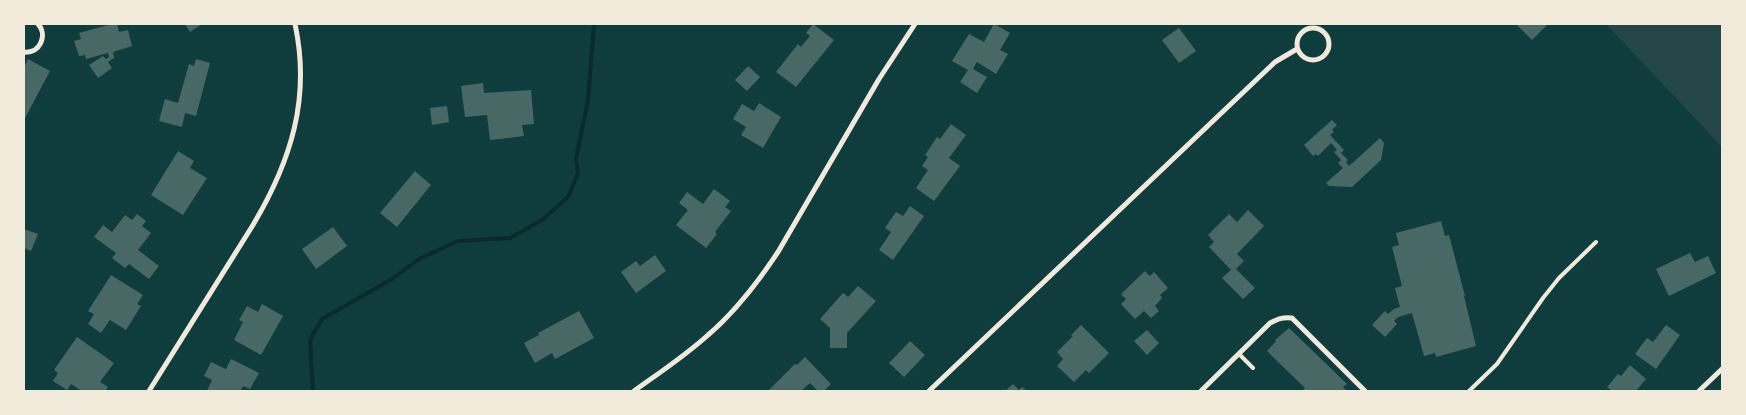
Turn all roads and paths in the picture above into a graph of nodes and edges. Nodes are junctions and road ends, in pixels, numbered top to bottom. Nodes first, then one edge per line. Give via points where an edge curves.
1 (38, 24) edge
2 (296, 24) edge
3 (915, 24) edge
4 (1297, 49) junction
5 (24, 52) edge
6 (1596, 242) dead end
7 (1239, 354) junction
8 (1253, 368) dead end
9 (1722, 369) edge
10 (148, 391) edge
11 (634, 391) edge
12 (928, 391) edge
13 (1201, 391) edge
14 (1365, 391) edge
15 (1469, 391) edge
16 (1699, 391) edge

1 - 5 street via 42,28 41,44 36,50
2 - 10 street via 300,51 299,102 284,166 270,197
3 - 11 street via 762,276 710,334
4 - 4 street via 1302,57 1320,60 1327,54 1328,35 1320,29 1302,32 1297,39
4 - 12 street via 1275,62
6 - 15 lane via 1559,278 1497,364
7 - 8 lane
7 - 13 street
7 - 14 street via 1278,318 1292,318
9 - 16 street

